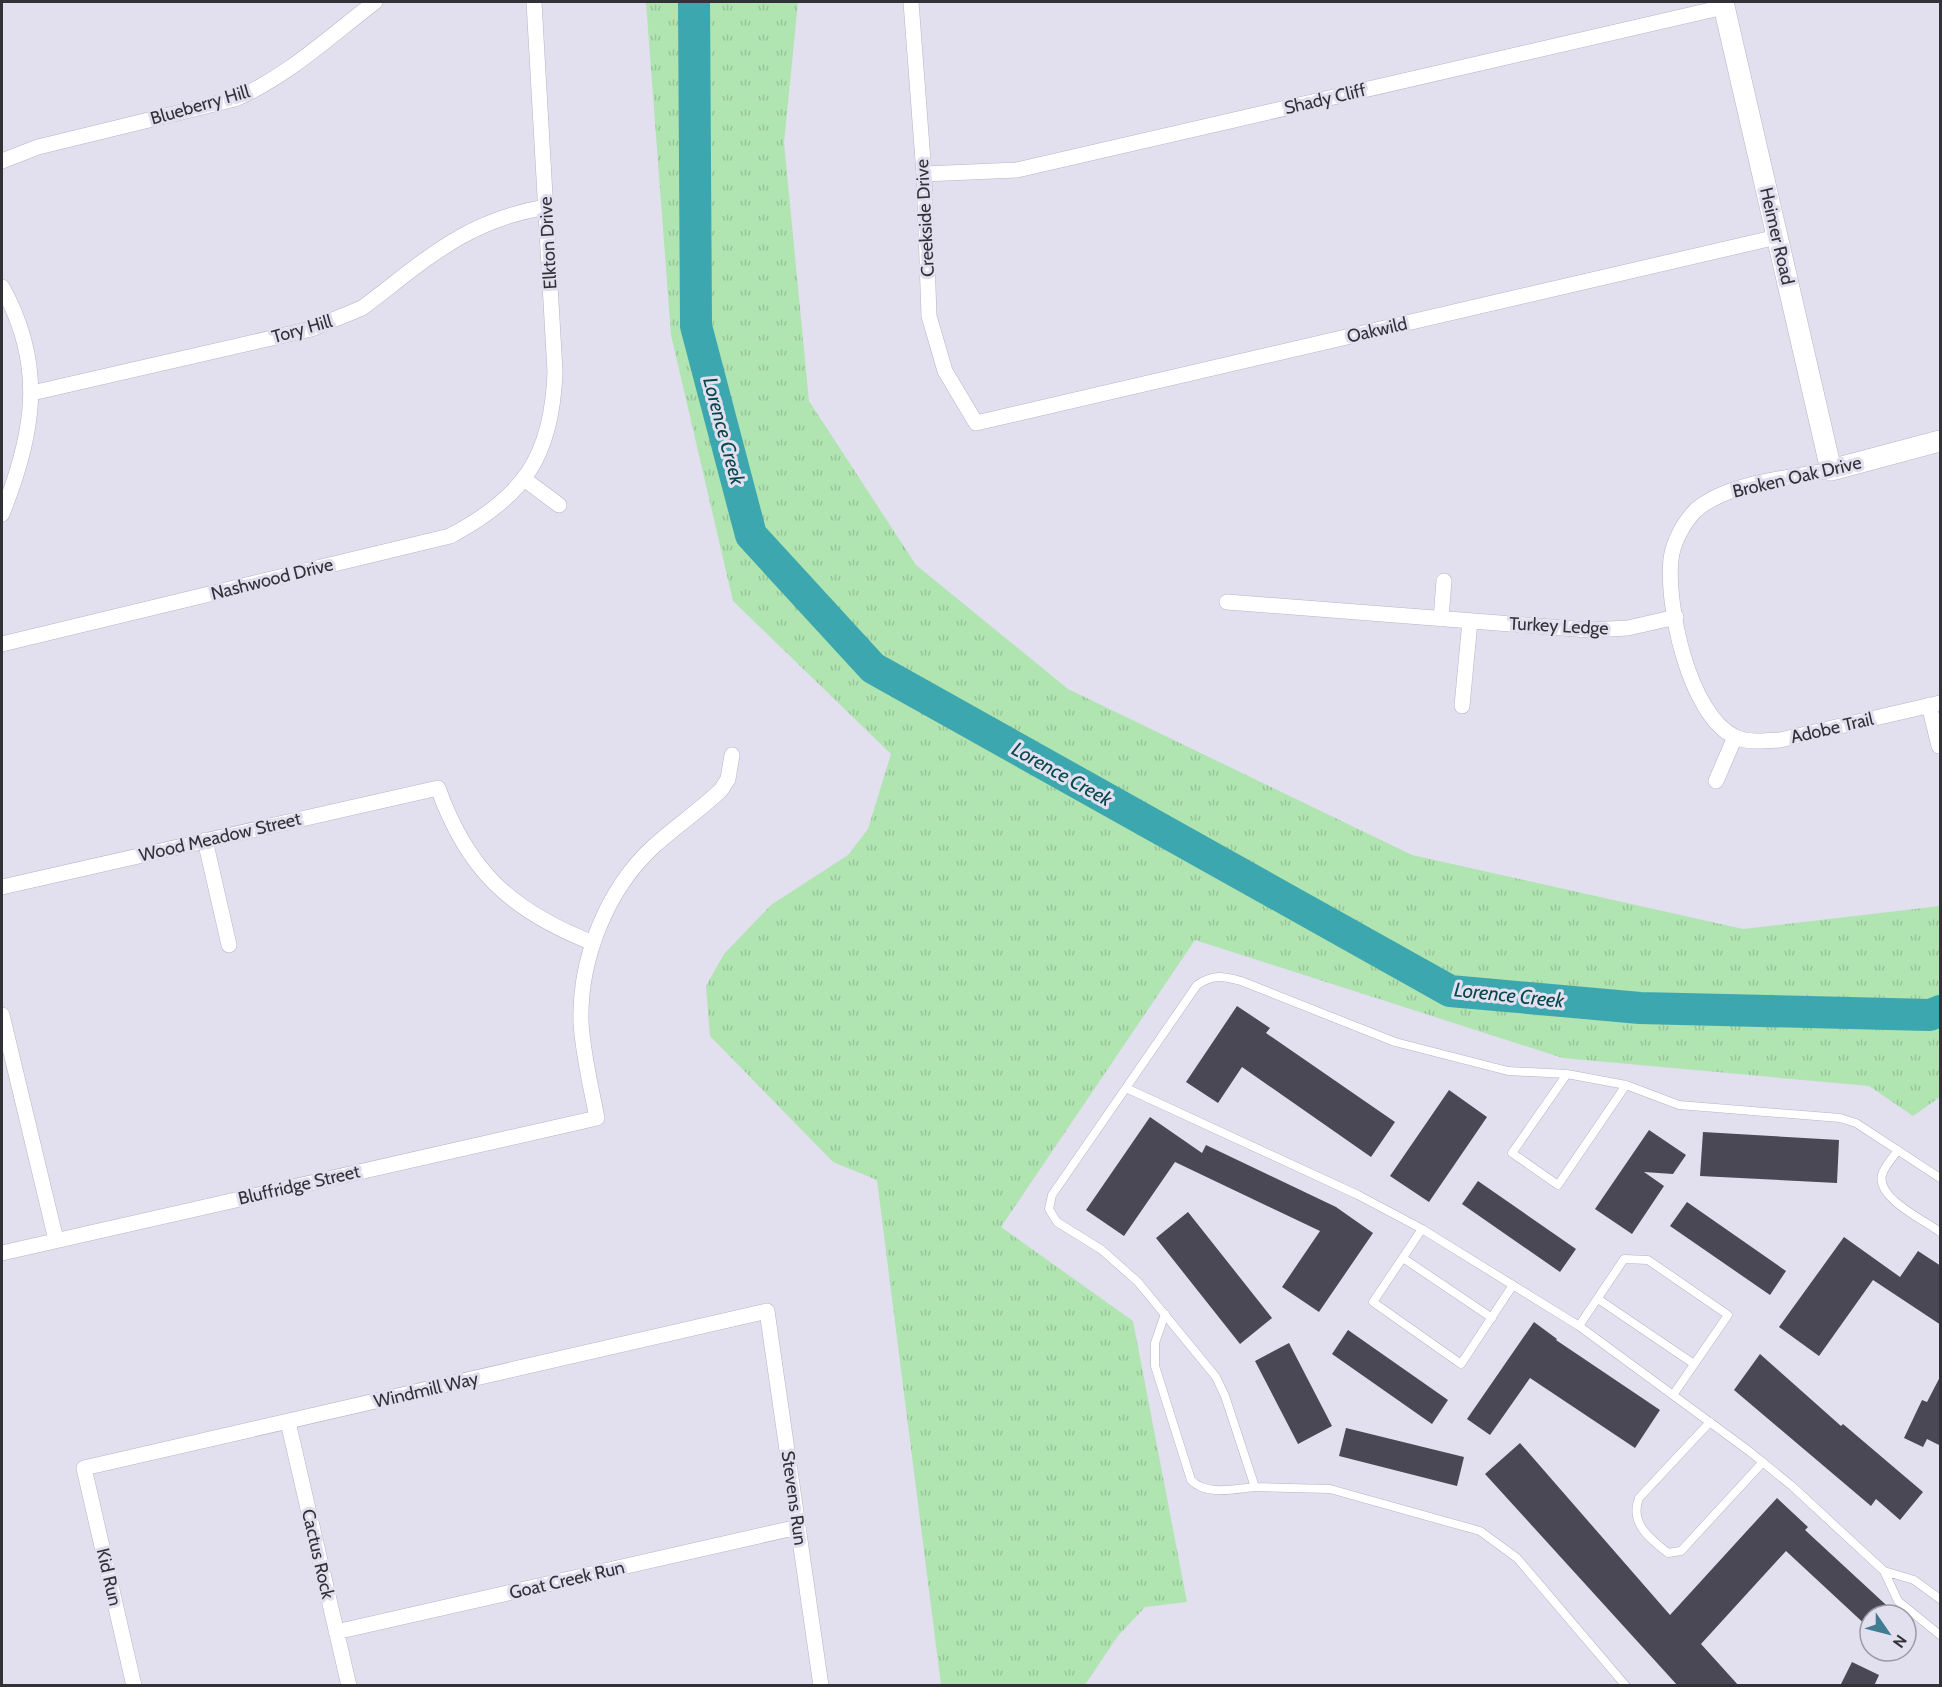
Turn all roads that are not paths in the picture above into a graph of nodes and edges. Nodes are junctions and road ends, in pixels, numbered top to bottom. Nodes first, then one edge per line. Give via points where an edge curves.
1 (375, 2) edge
2 (534, 2) edge
3 (911, 2) edge
4 (1724, 4) edge
5 (2, 161) edge
6 (924, 174) junction
7 (546, 207) junction
8 (1777, 237) junction
9 (2, 287) edge
10 (32, 393) junction
11 (976, 423) joint
12 (1941, 441) edge
13 (1831, 470) junction
14 (524, 479) junction
15 (559, 505) dead end
16 (2, 514) edge
17 (1443, 581) dead end
18 (1227, 602) dead end
19 (1676, 617) junction
20 (1441, 619) junction
21 (1470, 621) junction
22 (2, 644) edge
23 (1935, 704) edge
24 (1462, 706) dead end
25 (1735, 737) junction
26 (1940, 746) edge
27 (732, 755) dead end
28 (1716, 780) dead end
29 (205, 840) junction
30 (2, 887) edge
31 (593, 943) junction
32 (229, 945) dead end
33 (2, 1015) edge
34 (1567, 1074) junction
35 (1626, 1085) junction
36 (1126, 1088) junction
37 (1898, 1150) junction
38 (1941, 1178) edge
39 (1422, 1229) junction
40 (1941, 1232) edge
41 (56, 1240) junction
42 (2, 1253) edge
43 (1403, 1258) junction
44 (1513, 1285) junction
45 (1598, 1299) junction
46 (767, 1311) joint
47 (1165, 1314) junction
48 (1492, 1318) junction
49 (1579, 1326) junction
50 (1695, 1364) junction
51 (1673, 1395) junction
52 (288, 1422) junction
53 (1710, 1422) junction
54 (1763, 1462) junction
55 (84, 1468) joint
56 (1255, 1487) junction
57 (798, 1527) junction
58 (1884, 1571) junction
59 (1941, 1599) edge
60 (336, 1632) junction
61 (1941, 1635) edge
62 (134, 1686) edge
63 (349, 1686) edge
64 (821, 1686) edge
65 (1626, 1686) edge

1 - 5 street, Blueberry Hill via 286,70 235,99 38,147
2 - 7 street, Elkton Drive
3 - 6 street, Creekside Drive
4 - 6 street, Shady Cliff via 1017,170
4 - 8 street, Heimer Road
6 - 11 street, Creekside Drive via 929,316 934,340 945,370
7 - 10 street, Tory Hill via 504,216 465,232 362,308 337,320
7 - 14 street, Elkton Drive via 554,405 545,439
8 - 11 street, Oakwild
8 - 13 street, Heimer Road
9 - 10 street via 26,344
10 - 16 street via 23,457
12 - 13 street, Broken Oak Drive
13 - 19 street, Broken Oak Drive via 1737,489 1717,496 1695,511 1680,532 1671,557
14 - 15 street
14 - 22 street, Nashwood Drive via 495,510 450,536
17 - 20 street
18 - 20 street, Turkey Ledge
19 - 21 street, Turkey Ledge via 1628,628 1589,630
19 - 25 street via 1689,678 1704,708
20 - 21 street, Turkey Ledge
21 - 24 street
23 - 25 street, Adobe Trail via 1780,740 1762,742
23 - 26 street, Adobe Trail
25 - 28 street
27 - 31 street via 728,779 721,790 654,846 622,883
29 - 30 street, Wood Meadow Street
29 - 31 street, Wood Meadow Street via 438,789 461,840 497,885 528,913
29 - 32 street
31 - 41 street, Bluffridge Street via 581,1022 597,1118
33 - 41 street
34 - 35 lane
34 - 35 lane via 1512,1154 1558,1185
34 - 36 lane via 1508,1071 1395,1042 1220,976 1208,977 1197,985
35 - 37 lane via 1679,1105 1840,1118 1856,1123
36 - 39 lane via 1358,1195
36 - 47 lane via 1052,1195 1049,1209 1058,1222 1102,1250 1138,1282
37 - 38 lane
37 - 40 lane via 1882,1174 1882,1188 1890,1198
39 - 43 lane
39 - 44 lane
41 - 42 street, Bluffridge Street
43 - 48 lane
43 - 48 lane via 1373,1302 1461,1364
44 - 48 lane
44 - 49 lane
45 - 49 lane
45 - 50 lane
45 - 50 lane via 1624,1259 1648,1260 1728,1315
46 - 52 street, Windmill Way
46 - 57 street, Stevens Run
47 - 56 lane via 1216,1377
47 - 56 lane via 1155,1343 1155,1366 1191,1480 1198,1488 1210,1490
49 - 51 lane
50 - 51 lane
51 - 53 lane
52 - 55 street, Windmill Way
52 - 60 street, Cactus Rock
53 - 54 lane
53 - 54 lane via 1640,1498 1635,1510 1640,1527 1668,1553 1681,1551
54 - 58 lane
55 - 62 street, Kid Run
56 - 65 lane via 1330,1489 1480,1530 1517,1558
57 - 60 street, Goat Creek Run
57 - 64 street, Stevens Run
58 - 59 lane via 1914,1580
58 - 61 lane via 1898,1601
60 - 63 street, Cactus Rock

